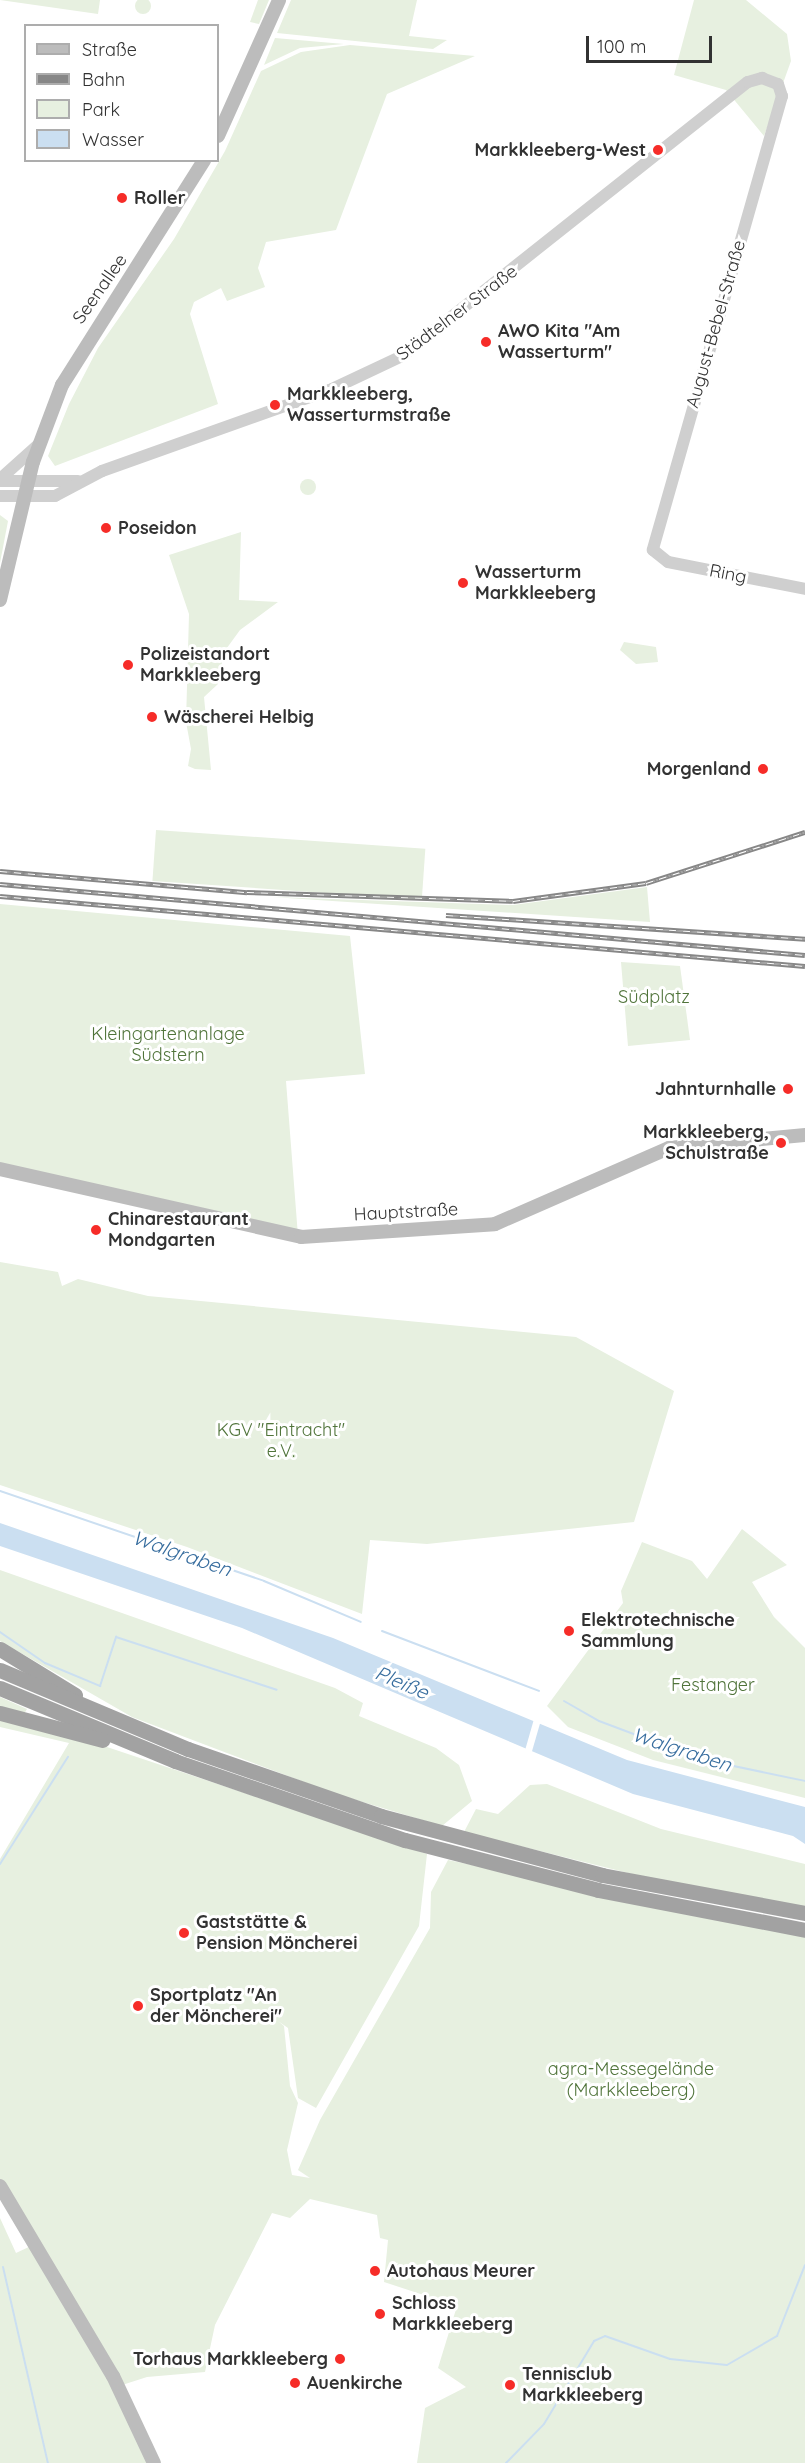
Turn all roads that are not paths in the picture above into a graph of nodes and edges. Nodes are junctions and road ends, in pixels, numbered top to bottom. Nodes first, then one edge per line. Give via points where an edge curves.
1 (279, 0) edge
2 (782, 96) joint
3 (219, 133) edge
4 (203, 162) edge
5 (38, 446) junction
6 (0, 480) edge
7 (79, 481) junction
8 (27, 483) junction
9 (0, 496) edge
10 (24, 499) junction
11 (654, 552) joint
12 (805, 589) edge
13 (0, 600) edge
14 (805, 1135) edge
15 (0, 1170) edge
16 (0, 1649) edge
17 (0, 1670) edge
18 (0, 1688) edge
19 (0, 1713) edge
20 (99, 1713) junction
21 (144, 1749) junction
22 (805, 1914) edge
23 (805, 1930) edge
24 (0, 2186) edge
25 (154, 2463) edge

1 - 3 main road
2 - 7 street, Städtelner Straße via 774,81 748,82 402,356 327,391
2 - 11 street, August-Bebel-Straße
4 - 5 main road, Seenallee via 79,353
5 - 6 street, Seenallee
5 - 8 main road, Seenallee
6 - 8 street, Städtelner Straße
7 - 8 street, Städtelner Straße
7 - 10 street, Städtelner Straße via 55,496
8 - 10 main road, Seenallee
9 - 10 street, Städtelner Straße
10 - 13 main road, Seenallee
11 - 12 street, Ring via 668,562
14 - 15 main road, Hauptstraße via 669,1148 495,1224 301,1237
16 - 20 highway
17 - 20 highway
18 - 21 highway
19 - 21 highway
20 - 22 highway via 262,1776 438,1833 642,1883
21 - 23 highway via 430,1847 598,1890
24 - 25 main road via 119,2386

